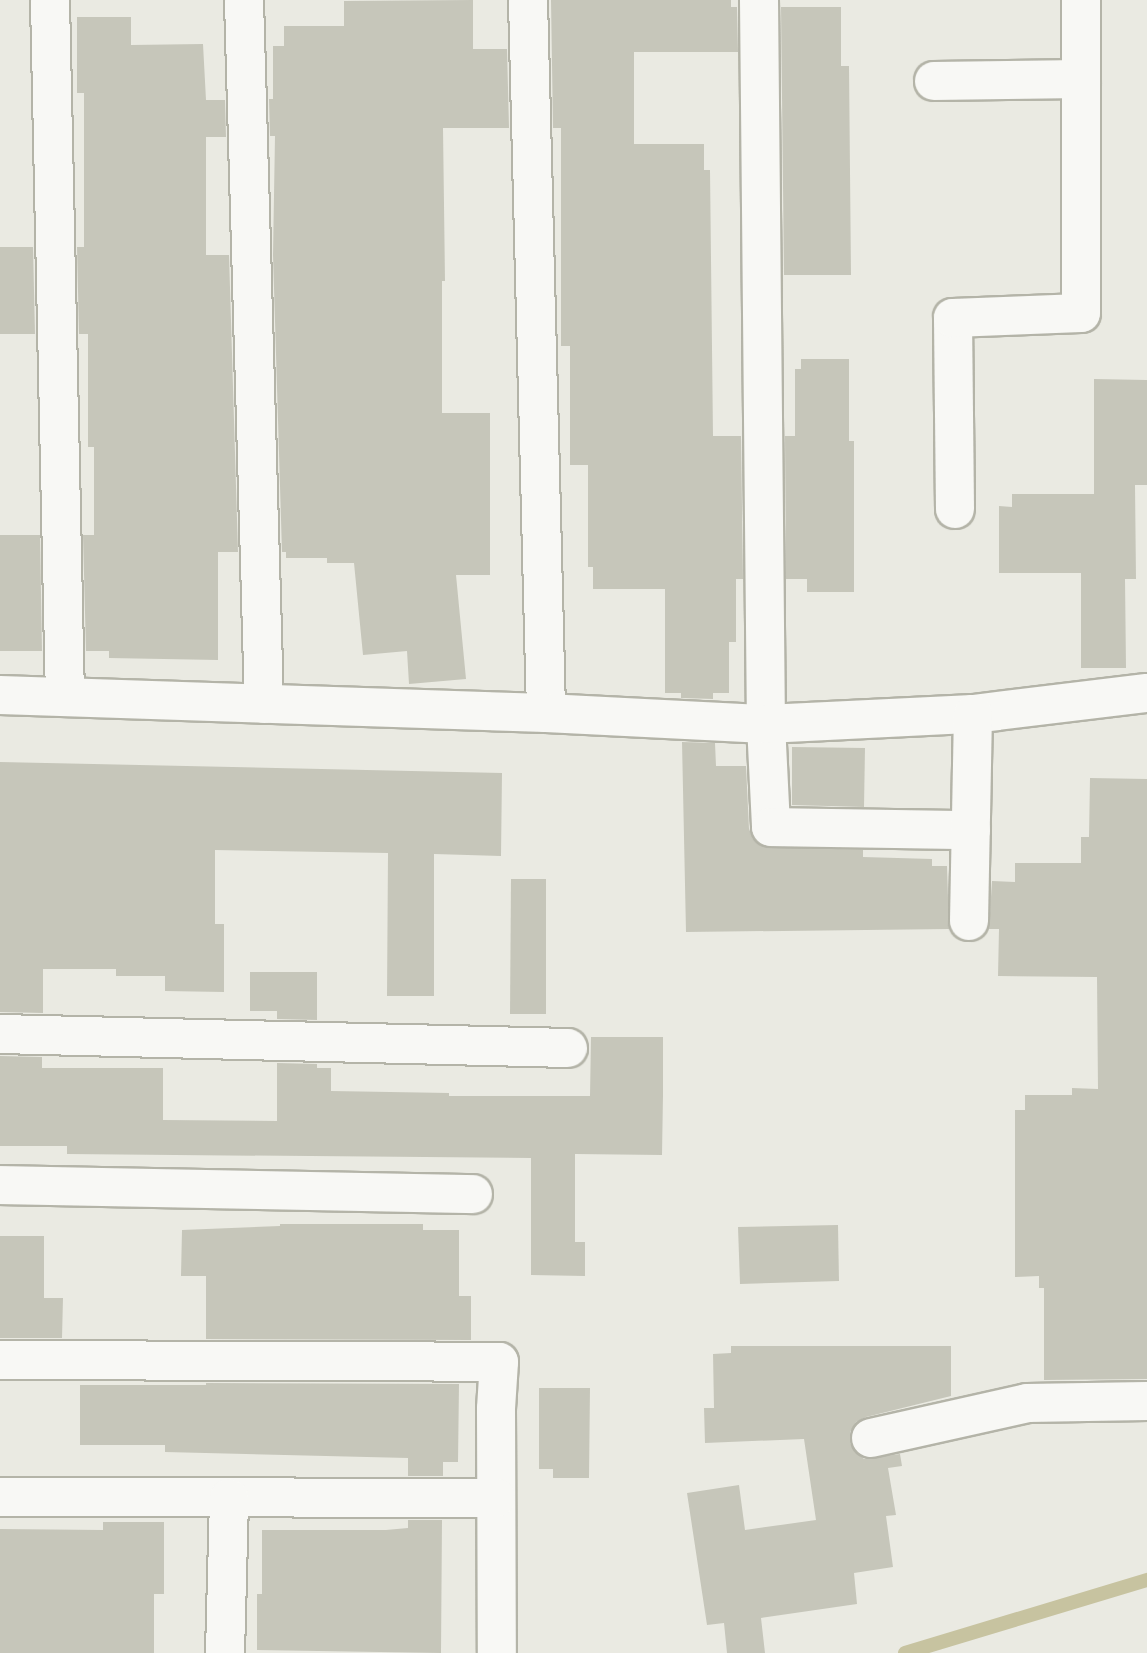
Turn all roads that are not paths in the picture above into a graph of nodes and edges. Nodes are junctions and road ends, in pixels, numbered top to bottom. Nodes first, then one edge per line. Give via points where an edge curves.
1 (50, 0) edge
2 (244, 0) edge
3 (528, 0) edge
4 (759, 0) edge
5 (1081, 0) edge
6 (1081, 79) junction
7 (934, 81) dead end
8 (955, 509) dead end
9 (1147, 692) edge
10 (0, 695) edge
11 (65, 697) junction
12 (264, 704) junction
13 (546, 713) junction
14 (973, 714) junction
15 (766, 724) junction
16 (971, 830) junction
17 (968, 921) dead end
18 (0, 1034) edge
19 (568, 1048) dead end
20 (0, 1185) edge
21 (472, 1194) dead end
22 (0, 1360) edge
23 (1147, 1401) edge
24 (871, 1438) dead end
25 (0, 1497) edge
26 (229, 1498) junction
27 (496, 1498) junction
28 (225, 1653) edge
29 (497, 1653) edge

1 - 11 street
2 - 12 street
3 - 13 street
4 - 15 street
5 - 6 street
6 - 7 street
6 - 8 street via 1081,313 953,318
9 - 14 street
10 - 11 street
11 - 12 street
12 - 13 street
13 - 15 street
14 - 15 street
14 - 16 street
15 - 16 street via 771,827
16 - 17 street
18 - 19 street
20 - 21 street
22 - 27 street via 499,1362
23 - 24 street via 1027,1403
25 - 26 street
26 - 27 street
26 - 28 street
27 - 29 street

